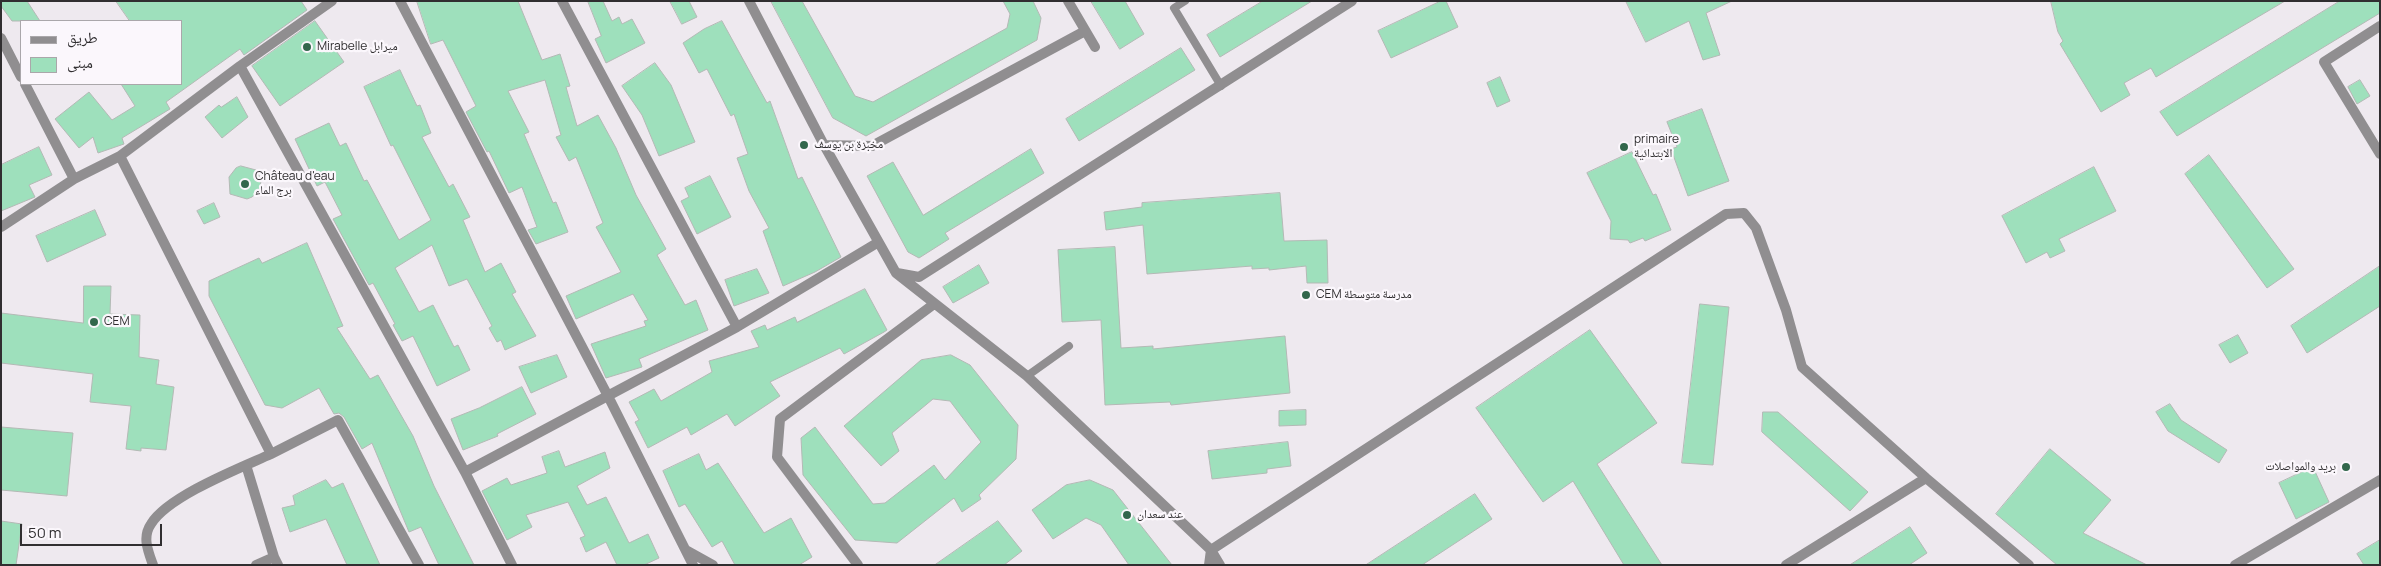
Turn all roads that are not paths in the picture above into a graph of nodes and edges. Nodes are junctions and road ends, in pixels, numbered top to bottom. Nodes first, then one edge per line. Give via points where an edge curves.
1 (332, 1) edge
2 (400, 1) edge
3 (562, 1) edge
4 (749, 1) edge
5 (1068, 1) edge
6 (1185, 1) edge
7 (1352, 1) edge
8 (2380, 26) edge
9 (1085, 30) junction
10 (1, 38) edge
11 (1095, 47) dead end
12 (240, 66) junction
13 (20, 75) edge
14 (26, 85) edge
15 (1221, 86) junction
16 (824, 145) junction
17 (2380, 154) edge
18 (120, 156) junction
19 (74, 179) junction
20 (1, 227) edge
21 (877, 243) junction
22 (896, 273) junction
23 (934, 304) junction
24 (737, 327) junction
25 (1069, 346) dead end
26 (1027, 376) junction
27 (608, 396) junction
28 (271, 454) junction
29 (246, 465) junction
30 (465, 472) junction
31 (1926, 478) junction
32 (2380, 480) edge
33 (686, 550) junction
34 (1210, 550) junction
35 (276, 561) edge
36 (153, 565) edge
37 (256, 565) edge
38 (420, 565) edge
39 (512, 565) edge
40 (694, 565) edge
41 (713, 565) edge
42 (858, 565) edge
43 (1209, 565) edge
44 (1220, 565) edge
45 (1786, 565) edge
46 (2029, 565) edge
47 (2235, 565) edge

1 - 12 street
2 - 27 street
3 - 24 street
4 - 16 street
5 - 9 street
6 - 15 lane via 1174,8
7 - 15 street
8 - 17 street via 2324,62
9 - 11 street
9 - 16 street via 872,146
10 - 13 street
12 - 18 street
12 - 30 street
14 - 19 street
15 - 22 street via 919,277
16 - 21 street
18 - 19 street
18 - 28 street
19 - 20 street
21 - 22 street
21 - 24 street
22 - 23 street
23 - 26 street
23 - 42 street via 780,419 777,457
24 - 27 street
25 - 26 lane
26 - 34 street
27 - 30 street
27 - 33 street
28 - 29 street
28 - 38 street via 338,420
29 - 35 street
29 - 36 street via 187,494 151,524 146,538
30 - 39 street
31 - 34 street via 1802,367 1786,310 1756,228 1744,213 1726,214
31 - 45 street
31 - 46 street
32 - 47 street
33 - 40 street
33 - 41 street
34 - 43 street
34 - 44 street
35 - 37 street

